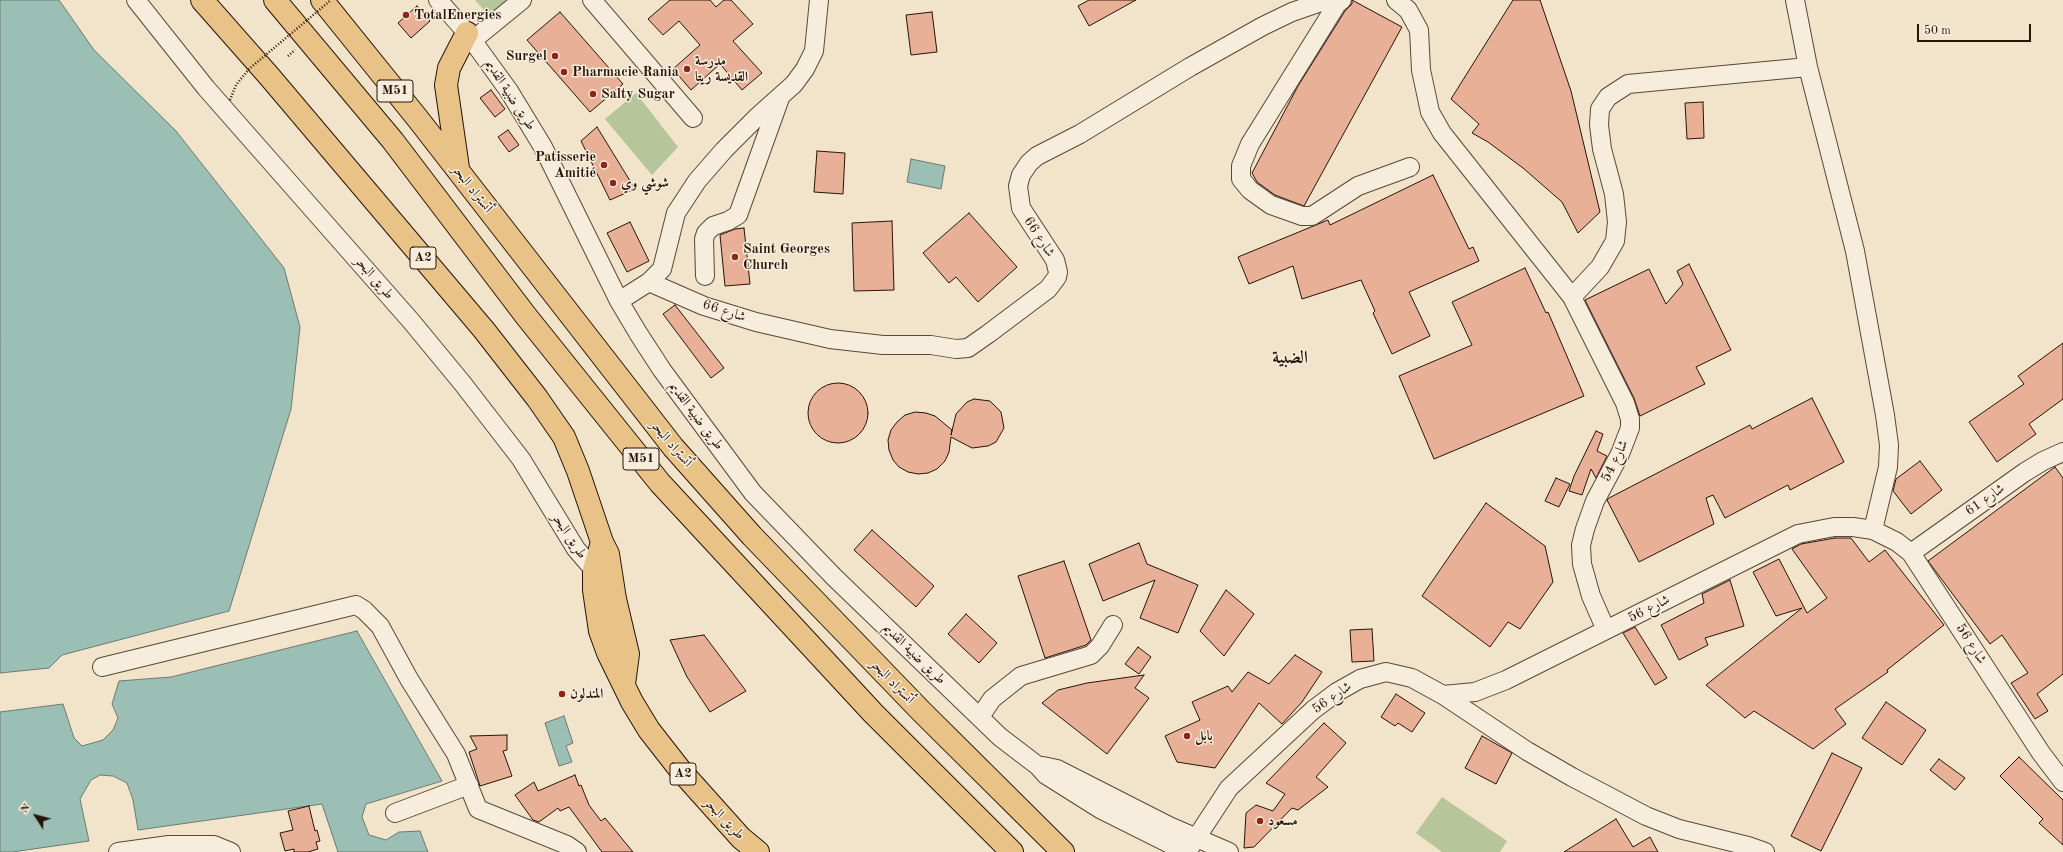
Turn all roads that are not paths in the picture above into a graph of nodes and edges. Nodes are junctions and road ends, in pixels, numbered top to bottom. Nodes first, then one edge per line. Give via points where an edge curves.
1 (136, 0) edge
2 (202, 0) edge
3 (275, 0) edge
4 (322, 0) edge
5 (438, 0) edge
6 (522, 0) edge
7 (592, 0) edge
8 (819, 0) edge
9 (1342, 0) edge
10 (1396, 0) edge
11 (1795, 0) edge
12 (1321, 2) dead end
13 (470, 36) junction
14 (1808, 68) junction
15 (782, 95) junction
16 (693, 118) dead end
17 (1410, 167) dead end
18 (458, 171) junction
19 (705, 276) dead end
20 (649, 282) junction
21 (1572, 297) junction
22 (619, 301) junction
23 (2063, 452) edge
24 (1873, 530) junction
25 (1911, 553) junction
26 (602, 572) junction
27 (622, 623) junction
28 (1113, 626) dead end
29 (1606, 630) junction
30 (600, 631) junction
31 (102, 667) dead end
32 (624, 684) junction
33 (1443, 695) junction
34 (980, 717) junction
35 (2063, 782) edge
36 (469, 786) junction
37 (395, 813) dead end
38 (1189, 847) edge
39 (118, 852) edge
40 (231, 852) edge
41 (577, 852) edge
42 (758, 852) edge
43 (1012, 852) edge
44 (1063, 852) edge
45 (1229, 852) edge
46 (1765, 852) edge

1 - 26 street, طريق البحر via 206,88 412,321 521,459 576,549
2 - 26 highway, طريق البحر / A2 via 484,330 537,398 564,437 578,471 602,542 597,555
3 - 43 highway, M51 via 393,141 526,316 660,483 873,713
4 - 18 highway, أتستراد البحر / M51
5 - 13 street, طريق ضبية القديم
6 - 13 street
7 - 16 street
8 - 15 street via 814,51 805,69
9 - 17 street via 1337,4 1250,144 1242,166 1241,179 1250,190 1271,205 1302,216 1312,216 1358,186
10 - 21 street, شارع 54 via 1408,10 1419,30 1421,70 1430,112 1442,133
11 - 14 street
12 - 20 street, شارع 66 via 1263,26 1029,163 1021,175 1018,186 1020,208 1055,260 1057,277 1048,289 968,348 931,345 883,346 830,339 756,322 704,306
13 - 18 highway via 449,68 446,85
13 - 22 street, طريق ضبية القديم via 509,91 543,148
14 - 21 street via 1628,84 1608,97 1600,109 1599,124 1602,149 1614,194 1617,222 1615,241 1600,267
14 - 24 street via 1855,251 1885,415 1889,445 1888,467
15 - 19 street via 738,215 713,226 706,233
15 - 20 street via 724,150 697,181 676,213 662,269
18 - 44 highway, أتستراد البحر / M51 via 609,368 683,459 752,536 920,711
20 - 22 street
21 - 29 street, شارع 54 via 1625,403 1630,419 1630,428 1620,454 1595,501 1581,545 1582,564 1591,596
22 - 34 street, طريق ضبية القديم via 662,370 753,493 834,576
23 - 25 street, شارع 61 via 2025,472
24 - 25 street, شارع 56 via 1897,542
24 - 29 street, شارع 56 via 1834,527 1798,534
25 - 35 street, شارع 56 via 2040,753
26 - 27 highway, A2
26 - 30 highway, A2 via 594,590
27 - 30 highway
27 - 32 highway, A2 via 628,654
28 - 34 street via 1091,655 1021,676 992,699
29 - 33 street, شارع 56 via 1506,680 1476,692
30 - 32 highway, A2
31 - 36 street via 356,605 380,626 456,754
32 - 42 highway, طريق البحر / A2 via 649,730 681,771 741,838
33 - 38 street, شارع 56 via 1412,678 1386,672 1360,679 1337,692 1313,710 1229,788
33 - 46 street via 1572,778 1646,816 1679,829
34 - 38 street, طريق ضبية القديم via 1051,779 1100,809
36 - 37 street
36 - 41 street via 478,809 567,844
38 - 45 street, طريق ضبية القديم
39 - 40 street via 169,845 214,845

